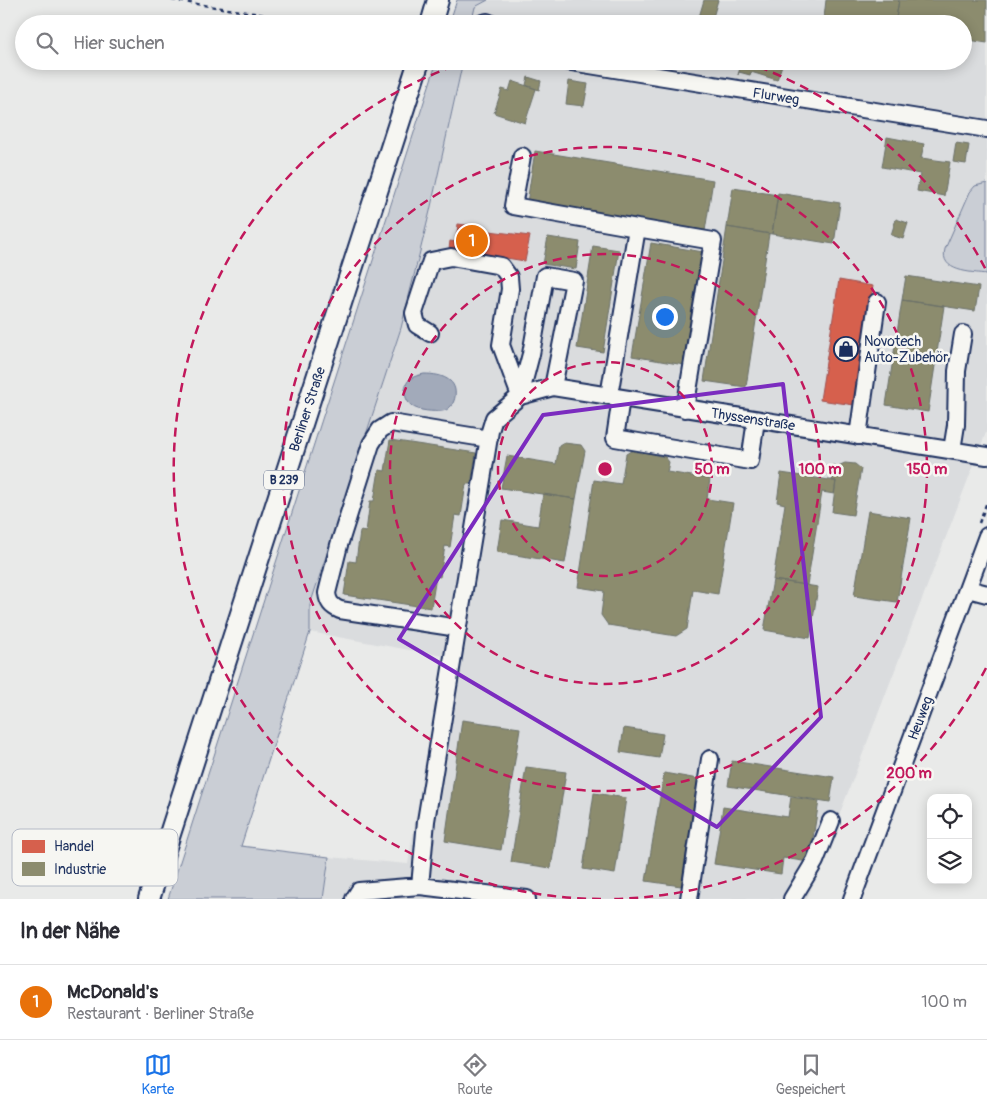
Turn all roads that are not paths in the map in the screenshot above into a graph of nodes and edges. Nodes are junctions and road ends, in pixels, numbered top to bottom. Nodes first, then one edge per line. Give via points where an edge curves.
1 (438, 0) edge
2 (433, 15) edge
3 (415, 70) edge
4 (621, 70) edge
5 (987, 129) edge
6 (522, 156) dead end
7 (637, 228) junction
8 (877, 302) dead end
9 (430, 333) dead end
10 (963, 334) dead end
11 (553, 387) junction
12 (520, 396) junction
13 (615, 397) junction
14 (685, 409) junction
15 (756, 420) junction
16 (858, 436) junction
17 (489, 439) junction
18 (952, 450) junction
19 (987, 456) edge
20 (987, 536) edge
21 (968, 589) junction
22 (987, 594) edge
23 (458, 628) junction
24 (710, 759) dead end
25 (831, 821) dead end
26 (171, 829) edge
27 (153, 886) edge
28 (420, 886) junction
29 (357, 895) edge
30 (149, 899) edge
31 (527, 899) edge
32 (689, 899) edge
33 (792, 899) edge
34 (852, 899) edge

1 - 2 main road
3 - 26 main road, Berliner Straße / B 239
4 - 5 street, Flurweg
6 - 7 street via 513,206
7 - 13 street
7 - 14 street via 713,241
8 - 16 street
9 - 12 street via 417,325 414,313 431,261 451,257 501,266 509,277 510,289 500,346
10 - 18 street
11 - 12 street, Thyssenstraße
11 - 12 street via 574,281 545,276
11 - 13 street, Thyssenstraße
12 - 17 street via 494,418
13 - 14 street, Thyssenstraße
13 - 15 street via 616,438 750,461
14 - 15 street, Thyssenstraße
15 - 16 street, Thyssenstraße
16 - 18 street, Thyssenstraße
17 - 23 street
17 - 23 street via 391,424 380,430 371,444 326,593 332,607 340,610
18 - 19 street, Thyssenstraße
20 - 21 street, Heuweg
21 - 22 street
21 - 34 street, Heuweg
23 - 28 street via 426,821
24 - 32 street
25 - 33 street via 815,861
27 - 30 main road, Berliner Straße / B 239
28 - 29 street
28 - 31 street

